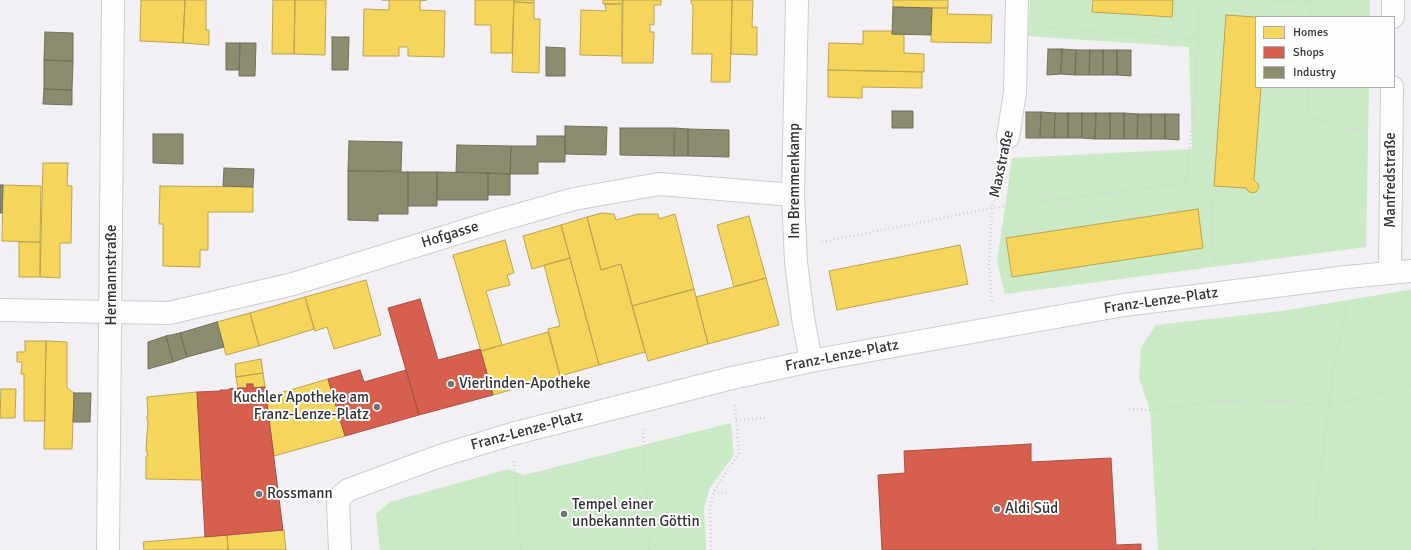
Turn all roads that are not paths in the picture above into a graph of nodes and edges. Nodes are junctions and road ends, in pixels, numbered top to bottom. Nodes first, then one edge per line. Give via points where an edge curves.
1 (114, 0) edge
2 (798, 0) edge
3 (1017, 0) edge
4 (1393, 0) edge
5 (1393, 16) edge
6 (1392, 88) edge
7 (1008, 137) road end
8 (793, 195) junction
9 (1401, 272) edge
10 (0, 310) edge
11 (112, 311) junction
12 (811, 361) junction
13 (108, 550) edge
14 (340, 550) edge

1 - 11 street, Hermannstraße
2 - 8 street, Im Bremmenkamp
3 - 7 street, Maxstraße via 1015,92
4 - 5 street
6 - 9 street, Manfredstraße via 1392,141
8 - 11 street, Hofgasse via 659,184 574,199 285,286 169,313
8 - 12 street, Im Bremmenkamp via 803,318
9 - 12 street, Franz-Lenze-Platz via 1124,305
10 - 11 street, Hofgasse
11 - 13 street, Hermannstraße
12 - 14 street, Franz-Lenze-Platz via 732,378 512,434 440,456 348,490 341,496 338,504

